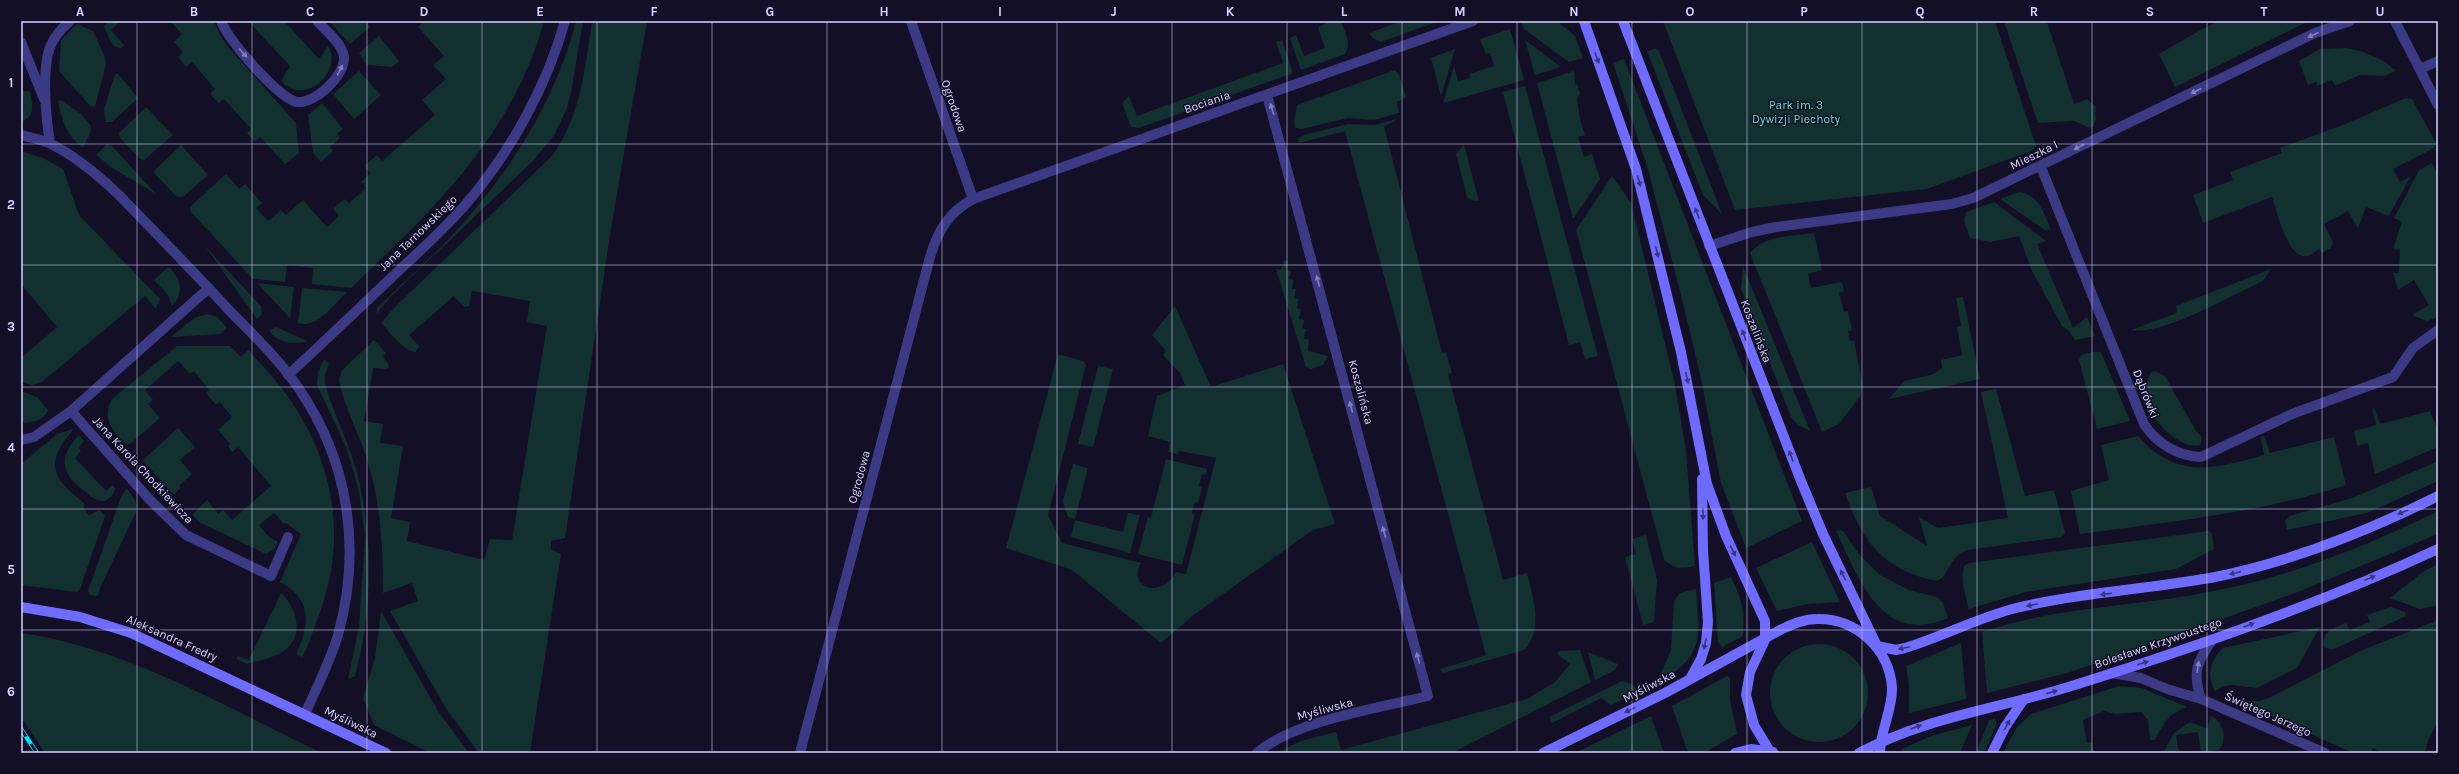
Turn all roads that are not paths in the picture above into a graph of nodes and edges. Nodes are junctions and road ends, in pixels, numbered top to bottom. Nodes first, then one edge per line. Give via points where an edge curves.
1 (70, 21) edge
2 (221, 21) edge
3 (317, 21) edge
4 (565, 21) edge
5 (911, 21) edge
6 (1473, 21) edge
7 (1584, 21) edge
8 (1623, 21) edge
9 (2350, 21) edge
10 (2395, 21) edge
11 (21, 42) edge
12 (2438, 61) edge
13 (2420, 70) junction
14 (1267, 95) junction
15 (45, 101) junction
16 (2438, 105) edge
17 (21, 135) edge
18 (50, 143) junction
19 (2041, 167) junction
20 (973, 199) junction
21 (952, 212) joint
22 (1709, 246) junction
23 (209, 288) junction
24 (2438, 330) edge
25 (288, 375) junction
26 (71, 411) junction
27 (21, 440) edge
28 (1702, 461) junction
29 (2438, 496) edge
30 (288, 537) dead end
31 (2438, 549) edge
32 (21, 607) edge
33 (2213, 639) junction
34 (1764, 640) junction
35 (1877, 646) junction
36 (2112, 673) junction
37 (1690, 679) junction
38 (1428, 696) joint
39 (2024, 699) junction
40 (2201, 699) junction
41 (305, 714) junction
42 (1880, 742) junction
43 (1772, 752) edge
44 (386, 753) edge
45 (800, 753) edge
46 (1257, 753) edge
47 (1543, 753) edge
48 (1735, 753) edge
49 (1859, 753) edge
50 (1880, 753) edge
51 (1992, 753) edge
52 (2325, 753) edge

1 - 15 street via 58,31 50,46
2 -> 3 street via 230,38 275,88 289,100 298,102 306,101 318,94 337,76 343,65 344,56 340,47
4 - 25 street, Jana Tarnowskiego via 554,55 522,121 497,163 467,204
5 - 20 street, Ogrodowa
6 - 14 street, Bociania
7 -> 28 main road via 1636,169 1681,352
22 -> 8 main road, Koszalińska
9 -> 19 street, Mieszka I via 2308,37
10 - 13 street
11 - 15 street
12 - 13 street
13 - 16 street
14 - 20 street, Bociania
38 -> 14 street, Koszalińska
15 - 18 street
17 - 18 street
18 - 23 street via 104,180
19 - 22 street, Mieszka I via 1973,198 1952,204 1776,227
19 - 24 street, Dąbrówki via 2144,424 2166,446 2179,453 2201,457 2292,414 2393,377 2413,348
20 - 21 street, Bociania
21 - 45 street, Ogrodowa via 941,229 930,256
35 -> 22 main road, Koszalińska via 1818,524
23 - 25 street
23 - 26 street
25 - 41 street via 312,410 334,454 346,495 350,538 346,595 338,634 326,669
26 - 27 street via 34,437
26 - 30 street, Jana Karola Chodkiewicza via 150,500 186,535 271,576
28 -> 34 main road via 1715,510 1765,621
28 -> 37 main road via 1703,550 1708,622 1703,651
29 -> 35 main road via 2373,525 2257,567 2210,578 2035,604 1998,613 1905,648 1896,650
33 -> 31 main road, Bolesława Krzywoustego via 2302,606
32 - 41 main road, Aleksandra Fredry via 80,616 131,633
36 -> 33 main road, Bolesława Krzywoustego
40 -> 33 street via 2197,666 2200,656
34 - 35 main road, Myśliwska via 1796,623 1825,619 1854,629
34 - 37 main road, Myśliwska
34 - 43 main road via 1750,672 1746,696 1754,725
35 - 42 main road, Koszalińska via 1886,663 1892,686 1890,711
39 -> 36 main road, Bolesława Krzywoustego
36 - 40 street, Świętego Jerzego via 2141,678
37 -> 47 main road, Myśliwska
38 - 46 street, Myśliwska via 1292,731 1270,742
42 -> 39 main road, Bolesława Krzywoustego via 1931,722
51 -> 39 main road via 2005,727
40 - 52 street, Świętego Jerzego
41 - 44 main road, Myśliwska
42 - 49 main road, Bolesława Krzywoustego
42 - 50 main road
43 - 48 main road via 1751,749

